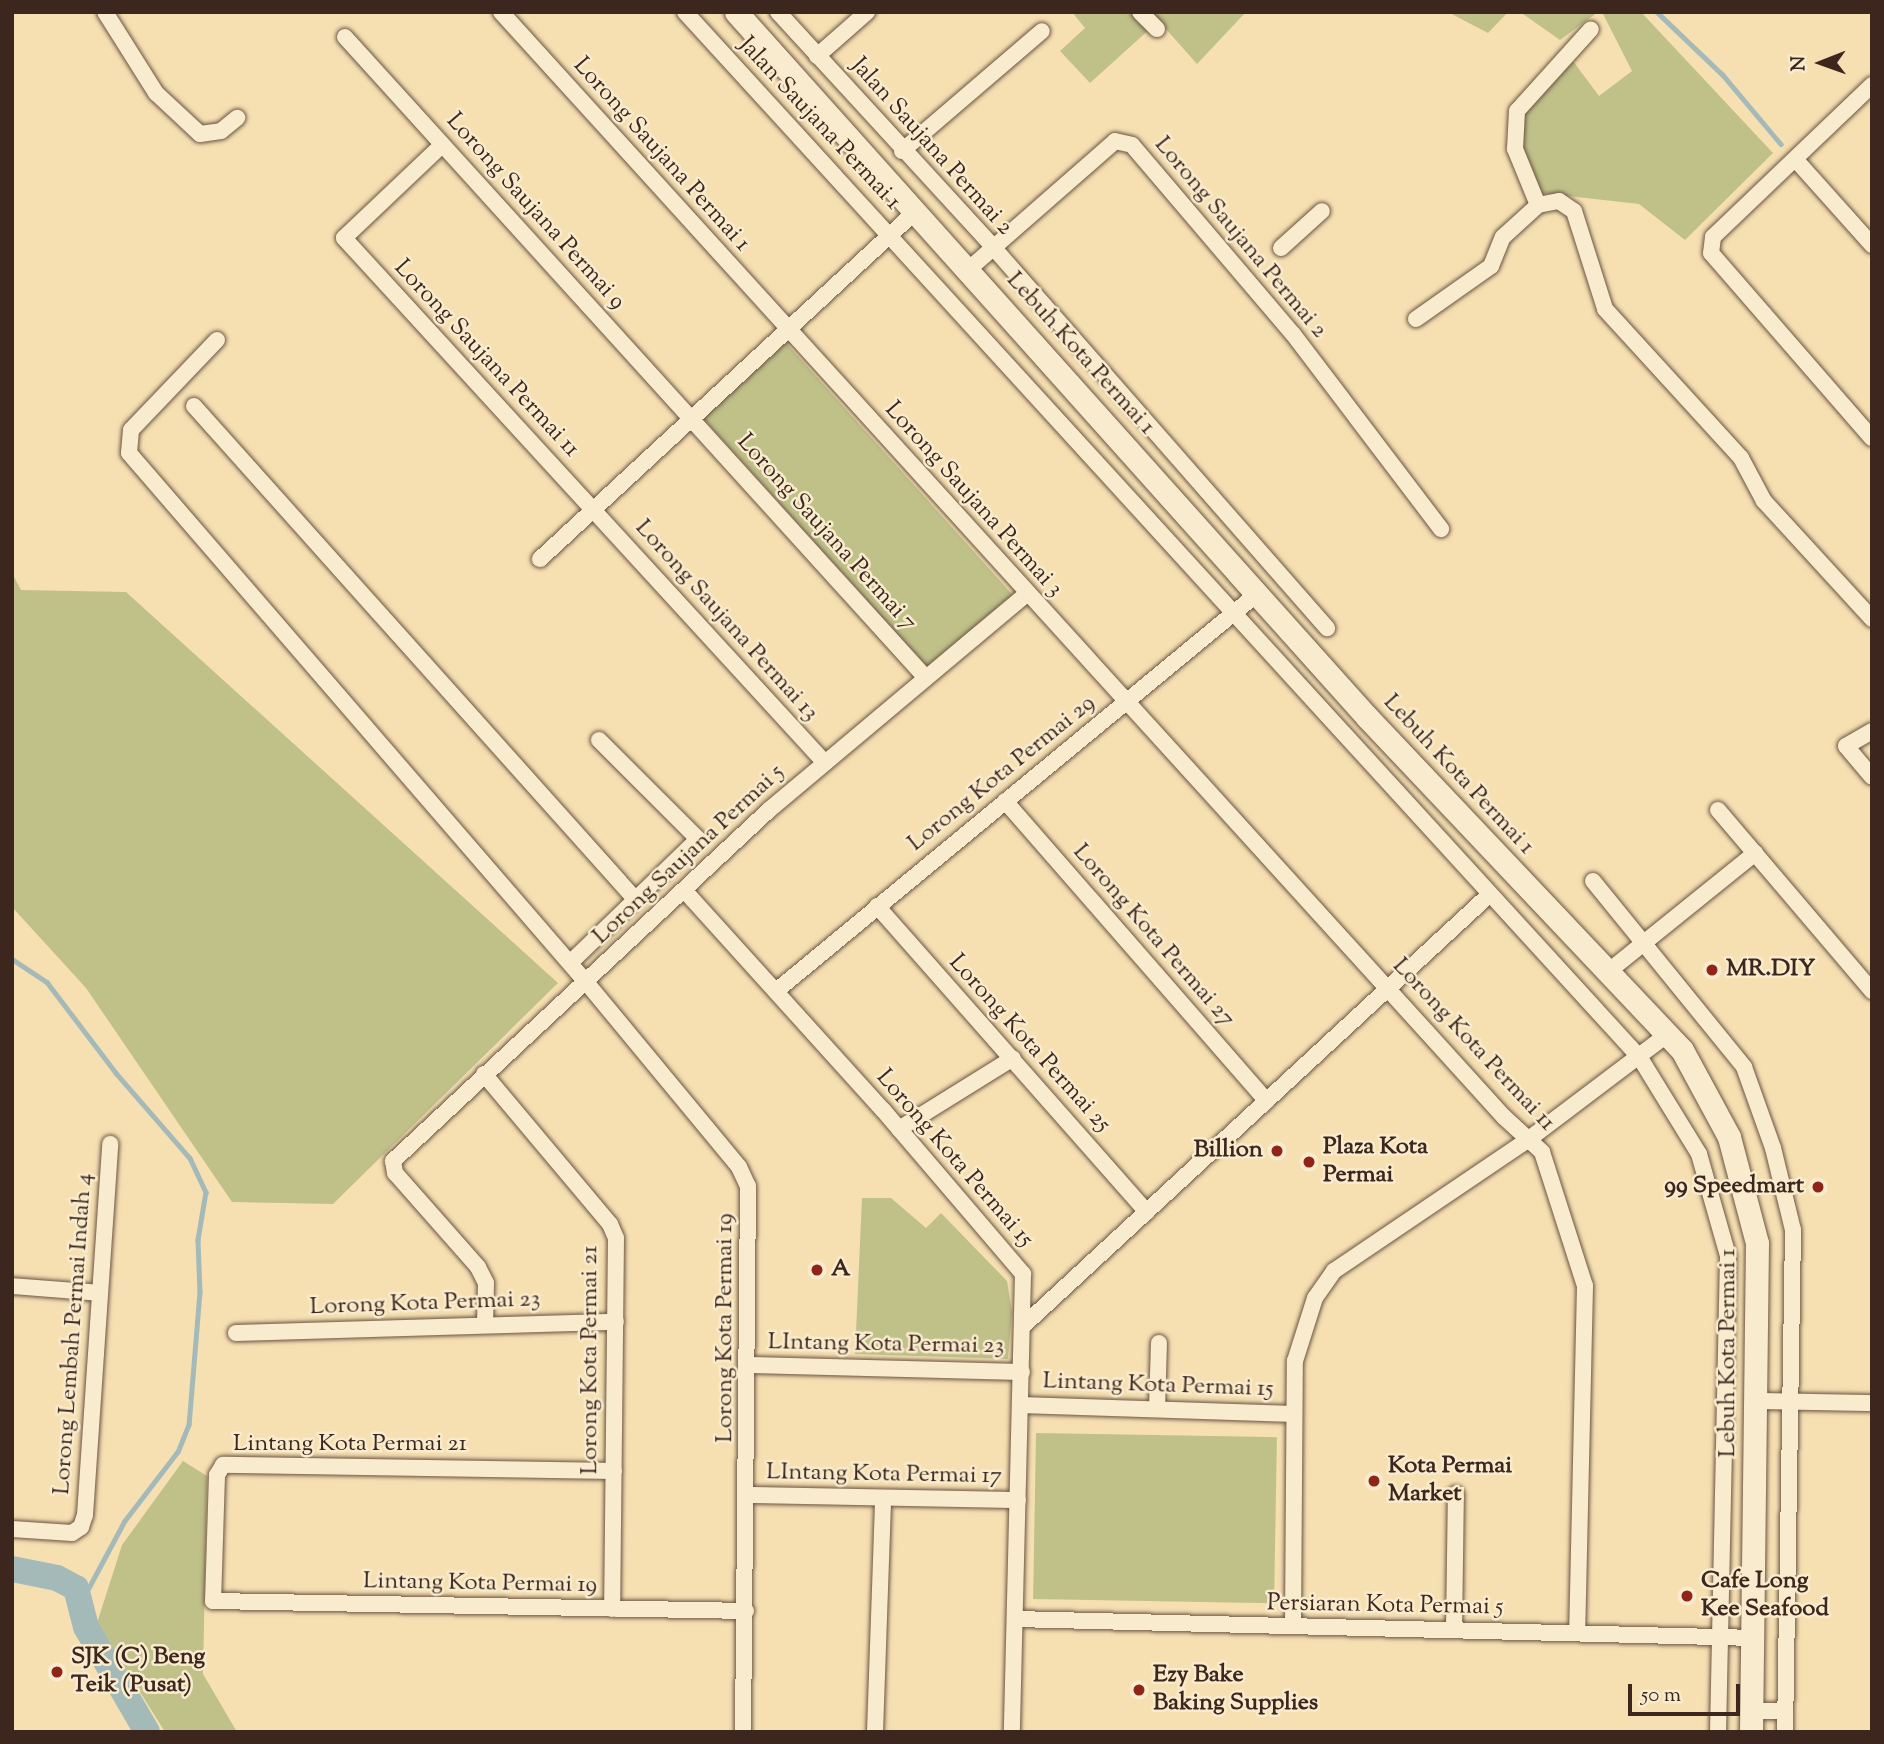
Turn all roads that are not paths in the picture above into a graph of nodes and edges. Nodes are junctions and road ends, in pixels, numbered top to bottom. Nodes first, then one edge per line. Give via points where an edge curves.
1 (105, 12) edge
2 (501, 12) edge
3 (685, 12) edge
4 (736, 12) edge
5 (778, 12) edge
6 (867, 12) edge
7 (1140, 12) edge
8 (1157, 29) dead end
9 (1591, 29) dead end
10 (1042, 31) dead end
11 (345, 37) dead end
12 (817, 56) junction
13 (1872, 85) edge
14 (237, 118) dead end
15 (442, 145) junction
16 (902, 151) junction
17 (1796, 160) junction
18 (1538, 205) junction
19 (916, 211) junction
20 (1322, 211) dead end
21 (891, 235) junction
22 (1872, 246) edge
23 (993, 247) junction
24 (1281, 248) dead end
25 (969, 269) junction
26 (1416, 319) dead end
27 (788, 328) junction
28 (217, 340) dead end
29 (194, 406) dead end
30 (692, 418) junction
31 (1872, 438) edge
32 (594, 510) junction
33 (1441, 529) dead end
34 (540, 559) dead end
35 (1258, 593) junction
36 (1026, 594) junction
37 (1234, 612) junction
38 (1872, 619) edge
39 (1327, 628) dead end
40 (926, 678) junction
41 (1127, 701) junction
42 (1872, 731) edge
43 (599, 740) dead end
44 (825, 763) junction
45 (1872, 777) edge
46 (1005, 801) junction
47 (1718, 810) dead end
48 (1755, 853) junction
49 (1593, 881) dead end
50 (684, 890) junction
51 (1489, 895) junction
52 (635, 900) junction
53 (877, 906) junction
54 (1642, 944) junction
55 (569, 963) junction
56 (1609, 971) junction
57 (1867, 971) edge
58 (586, 982) junction
59 (1388, 988) junction
60 (775, 991) junction
61 (1872, 991) edge
62 (1668, 1034) junction
63 (1013, 1058) junction
64 (1640, 1058) junction
65 (484, 1074) junction
66 (1267, 1101) junction
67 (899, 1129) junction
68 (1530, 1139) junction
69 (110, 1144) dead end
70 (1147, 1212) junction
71 (12, 1286) edge
72 (100, 1293) junction
73 (616, 1322) junction
74 (485, 1324) junction
75 (1023, 1326) junction
76 (236, 1333) dead end
77 (1159, 1343) dead end
78 (750, 1365) junction
79 (1022, 1371) junction
80 (1755, 1401) junction
81 (1792, 1402) junction
82 (1872, 1403) edge
83 (1021, 1405) junction
84 (1157, 1409) junction
85 (1294, 1414) junction
86 (614, 1471) junction
87 (1456, 1494) dead end
88 (748, 1495) junction
89 (883, 1497) junction
90 (1018, 1500) junction
91 (12, 1530) edge
92 (212, 1601) joint
93 (612, 1609) junction
94 (746, 1611) junction
95 (1015, 1619) junction
96 (1293, 1626) junction
97 (1454, 1630) junction
98 (1577, 1633) junction
99 (1721, 1637) junction
100 (1752, 1638) junction
101 (1785, 1712) junction
102 (1751, 1721) edge
103 (743, 1732) edge
104 (875, 1732) edge
105 (1012, 1732) edge
106 (1718, 1732) edge
107 (1785, 1732) edge

1 - 14 street via 156,93 200,134 220,131
2 - 27 street, Lorong Saujana Permai 1
3 - 21 street, Jalan Saujana Permai 1
4 - 19 street, Lebuh Kota Permai 1
5 - 12 street, Jalan Saujana Permai 2
6 - 12 street
7 - 8 street
9 - 18 street via 1517,111 1515,149
10 - 16 street
11 - 15 street, Lorong Saujana Permai 9
12 - 16 street, Jalan Saujana Permai 2
13 - 17 street
15 - 30 street, Lorong Saujana Permai 9
15 - 32 street, Lorong Saujana Permai 11 via 344,238
16 - 23 street, Jalan Saujana Permai 2
17 - 22 street
17 - 31 street via 1713,237 1711,253
18 - 26 street via 1503,237 1491,266
18 - 38 street via 1559,201 1574,211 1605,309 1741,458 1764,501
19 - 21 street
19 - 25 street, Lebuh Kota Permai 1
20 - 24 street
21 - 27 street
21 - 37 street, Lebuh Kota Permai 1
23 - 25 street, Lorong Saujana Permai 2
23 - 33 street, Lorong Saujana Permai 2 via 1115,142 1132,145 1293,334
23 - 39 street, Jalan Saujana Permai 2
25 - 35 street, Lebuh Kota Permai 1
27 - 30 street
27 - 36 street, Lorong Saujana Permai 3
28 - 55 street, Lorong Kota Permai 19 via 131,429 129,453
29 - 52 street
30 - 32 street
30 - 40 street, Lorong Saujana Permai 7
32 - 34 street
32 - 44 street, Lorong Saujana Permai 13
35 - 37 street, Lorong Kota Permai 29
35 - 56 street, Lebuh Kota Permai 1 via 1367,717
36 - 40 street, Lorong Saujana Permai 5
36 - 41 street, Lorong Saujana Permai 3
37 - 41 street, Lorong Kota Permai 29
37 - 51 street, Lebuh Kota Permai 1
40 - 44 street, Lorong Saujana Permai 5
41 - 46 street, Lorong Kota Permai 29
41 - 59 street, Lorong Kota Permai 11
42 - 45 street via 1846,746
43 - 52 street via 698,839
44 - 50 street, Lorong Saujana Permai 5
46 - 53 street, Lorong Kota Permai 29
46 - 66 street, Lorong Kota Permai 27
47 - 48 street
48 - 54 street
48 - 57 street
49 - 54 street
50 - 58 street, Lorong Saujana Permai 5
50 - 60 street, Lorong Kota Permai 15
51 - 59 street
51 - 64 street, Lebuh Kota Permai 1
52 - 55 street
53 - 60 street, Lorong Kota Permai 29
53 - 63 street, Lorong Kota Permai 25
54 - 56 street
54 - 81 street via 1744,1067 1773,1149 1793,1230
55 - 58 street, Lorong Kota Permai 19
56 - 62 street, Lebuh Kota Permai 1
57 - 61 street
58 - 65 street, Lorong Saujana Permai 5
58 - 78 street, Lorong Kota Permai 19 via 739,1167 748,1186
59 - 66 street
59 - 68 street, Lorong Kota Permai 11
60 - 67 street, Lorong Kota Permai 15
62 - 64 street
62 - 80 street, Lebuh Kota Permai 1 via 1682,1050 1729,1138 1757,1242
63 - 67 street
63 - 70 street, Lorong Kota Permai 25
64 - 68 street
64 - 99 street, Lebuh Kota Permai 1 via 1699,1154 1728,1256
65 - 73 street, Lorong Kota Permai 21 via 610,1224 616,1238
65 - 74 street, Lorong Saujana Permai 5 via 393,1161 395,1173 478,1267 486,1283
66 - 70 street
67 - 75 street, Lorong Kota Permai 15 via 1023,1274
68 - 85 street via 1334,1271 1315,1298 1297,1352
68 - 98 street, Lorong Kota Permai 11 via 1550,1165 1586,1286
69 - 72 street, Lorong Lembah Permai Indah 4
70 - 75 street
71 - 72 street
72 - 91 street, Lorong Lembah Permai Indah 4 via 81,1527 72,1533
73 - 74 street, Lorong Kota Permai 23
73 - 86 street, Lorong Kota Permai 21
74 - 76 street, Lorong Kota Permai 23
75 - 79 street, Lorong Kota Permai 15
77 - 84 street
78 - 79 street, LIntang Kota Permai 23
78 - 88 street, Lorong Kota Permai 19
79 - 83 street, Lorong Kota Permai 15
80 - 81 street
80 - 100 street, Lebuh Kota Permai 1
81 - 82 street
81 - 101 street
83 - 84 street, Lintang Kota Permai 15
83 - 90 street, Lorong Kota Permai 15
84 - 85 street, Lintang Kota Permai 15
85 - 96 street
86 - 92 street, Lintang Kota Permai 21 via 223,1465 217,1475
86 - 93 street, Lorong Kota Permai 21
87 - 97 street
88 - 89 street, LIntang Kota Permai 17
88 - 94 street, Lorong Kota Permai 19
89 - 90 street, LIntang Kota Permai 17
89 - 104 street
90 - 95 street, Lorong Kota Permai 15
92 - 93 street, Lintang Kota Permai 19
93 - 94 street, Lintang Kota Permai 19
94 - 103 street, Lorong Kota Permai 19
95 - 96 street, Persiaran Kota Permai 5
95 - 105 street, Lorong Kota Permai 15
96 - 97 street, Persiaran Kota Permai 5
97 - 98 street, Persiaran Kota Permai 5
98 - 99 street, Persiaran Kota Permai 5
99 - 100 street, Persiaran Kota Permai 5
99 - 106 street, Lebuh Kota Permai 1
100 - 102 street, Lebuh Kota Permai 1
101 - 102 street
101 - 107 street

